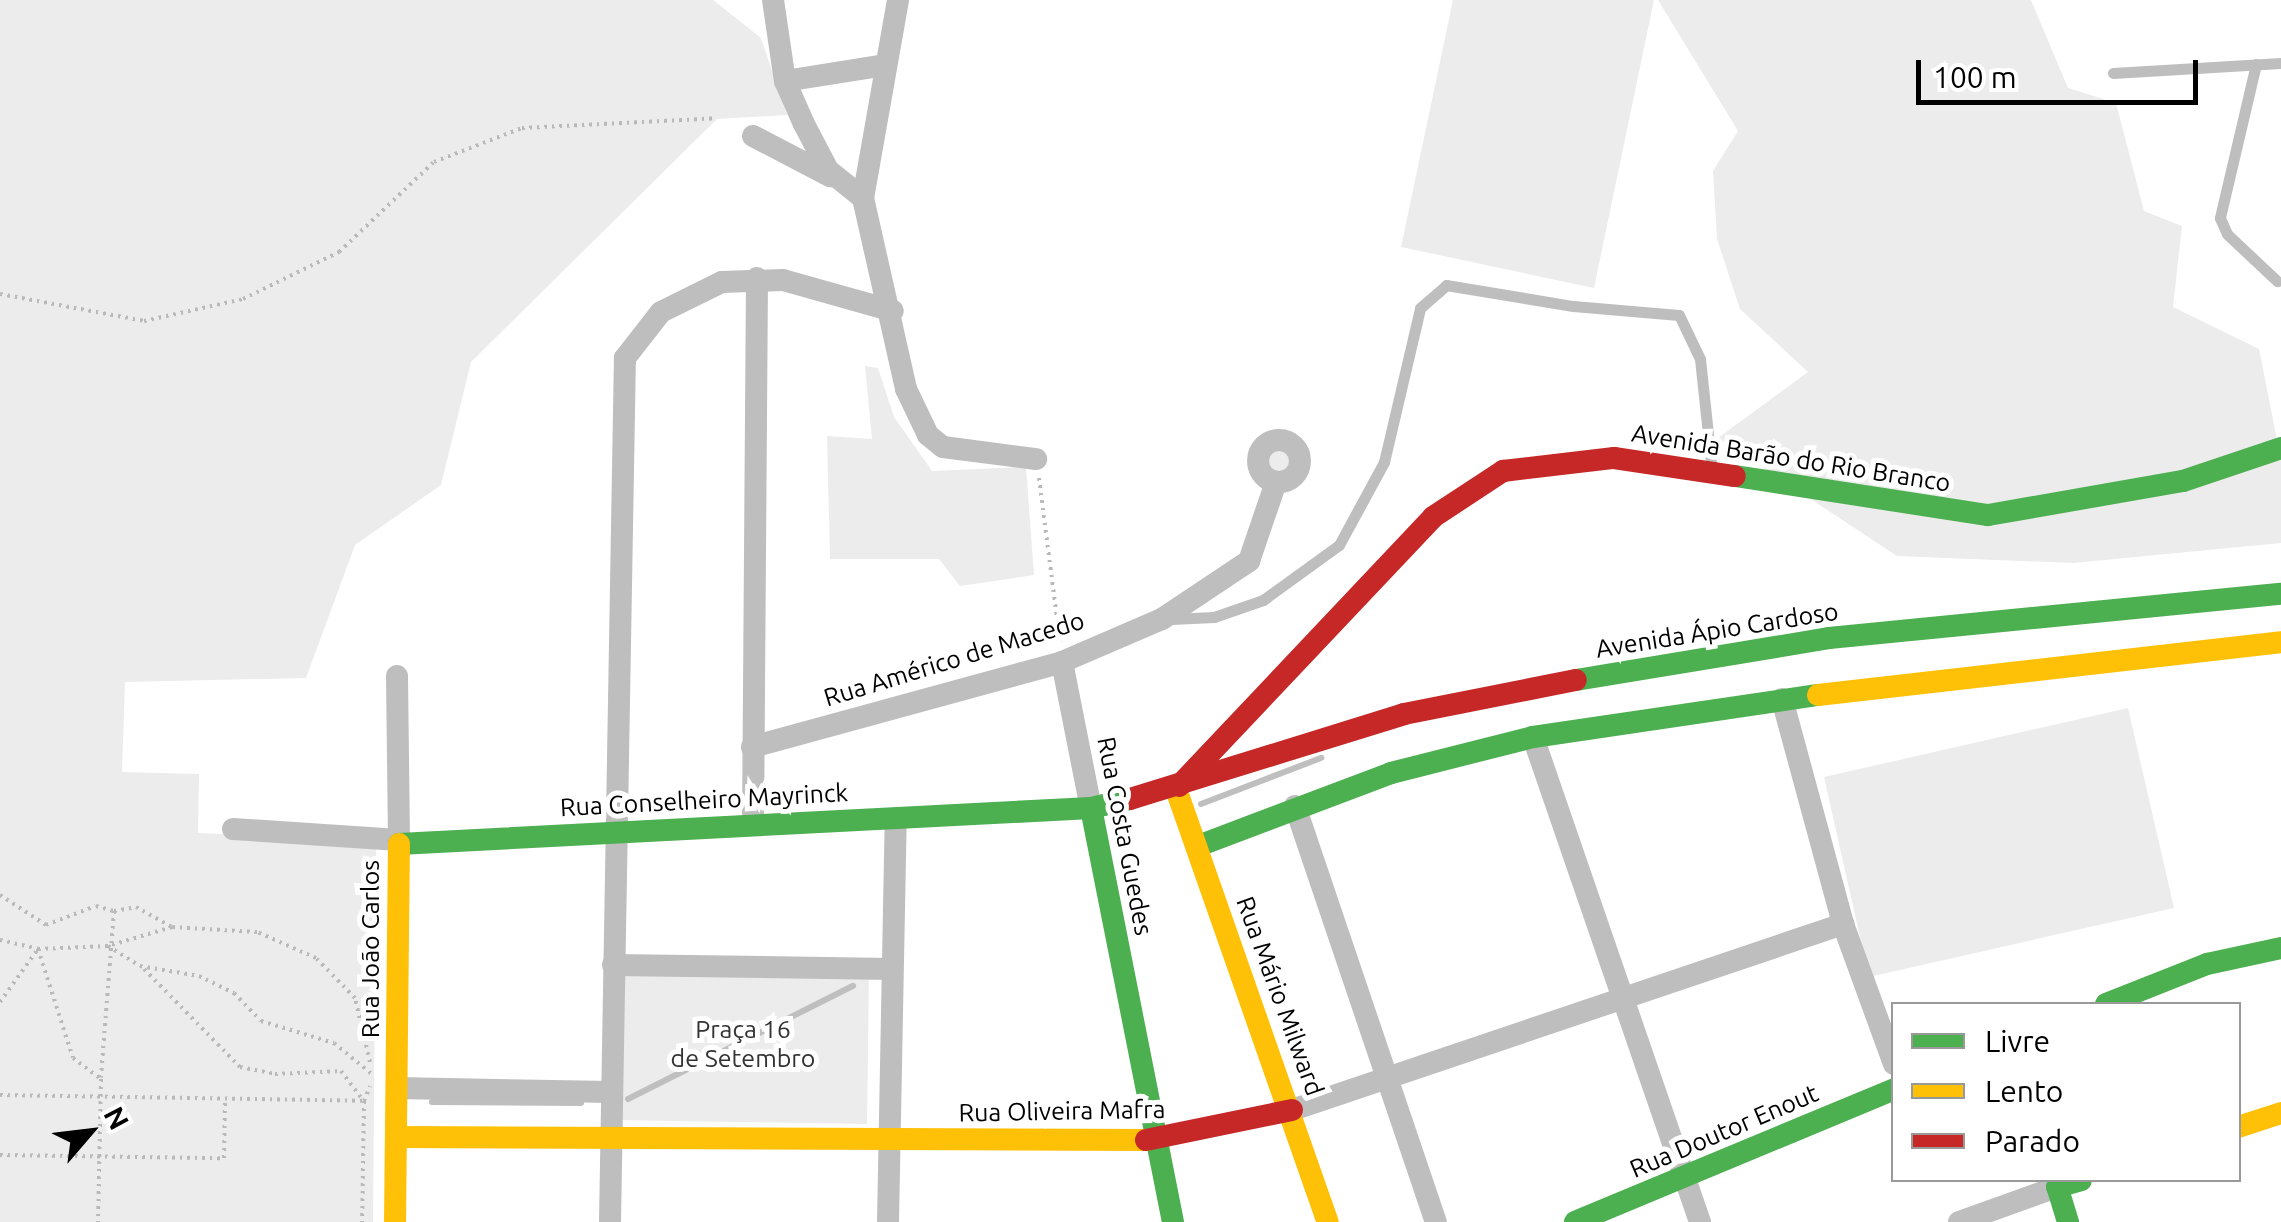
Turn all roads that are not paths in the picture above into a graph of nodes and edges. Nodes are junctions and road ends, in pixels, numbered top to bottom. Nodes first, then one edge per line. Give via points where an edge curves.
1 (772, 0) edge
2 (898, 0) edge
3 (2281, 63) edge
4 (2256, 64) junction
5 (885, 65) junction
6 (2113, 73) dead end
7 (786, 81) junction
8 (754, 136) dead end
9 (838, 180) junction
10 (863, 198) junction
11 (757, 278) junction
12 (2277, 281) dead end
13 (893, 310) junction
14 (2281, 448) edge
15 (1036, 459) road end
16 (1712, 471) junction
17 (1276, 482) dead end
18 (2281, 594) edge
19 (1162, 619) junction
20 (2281, 642) edge
21 (1062, 662) junction
22 (397, 676) dead end
23 (1782, 699) junction
24 (1533, 737) junction
25 (752, 747) junction
26 (1176, 790) junction
27 (1295, 806) junction
28 (1090, 808) junction
29 (896, 818) junction
30 (753, 825) junction
31 (234, 829) dead end
32 (615, 833) junction
33 (398, 840) junction
34 (1198, 846) junction
35 (1843, 924) junction
36 (2281, 948) edge
37 (613, 965) junction
38 (891, 970) junction
39 (1625, 1002) junction
40 (2111, 1002) edge
41 (1891, 1056) edge
42 (1388, 1075) junction
43 (397, 1088) junction
44 (1891, 1091) edge
45 (611, 1092) junction
46 (1292, 1110) junction
47 (2281, 1114) edge
48 (2241, 1127) edge
49 (396, 1137) junction
50 (610, 1140) junction
51 (1158, 1140) junction
52 (890, 1142) junction
53 (1684, 1180) junction
54 (2073, 1182) edge
55 (2057, 1187) junction
56 (396, 1222) edge
57 (610, 1222) edge
58 (888, 1222) edge
59 (1173, 1222) edge
60 (1328, 1222) edge
61 (1436, 1222) edge
62 (1575, 1222) edge
63 (1700, 1222) edge
64 (1958, 1222) edge
65 (2068, 1222) edge

1 - 7 street
2 - 5 street
3 - 4 lane
4 - 6 lane
4 - 12 lane via 2220,218 2227,234
5 - 7 street
5 - 10 street
7 - 9 street via 818,154
8 - 9 street
9 - 10 street
10 - 13 street
11 - 13 street
11 - 25 street
11 - 32 street via 722,282 678,300 648,322 624,358
13 - 15 street via 906,389 934,442 951,451
14 - 16 street, Avenida Barão do Rio Branco via 2183,482 1988,515
16 - 19 lane via 1700,359 1679,315 1446,285 1420,308 1384,462 1339,545 1263,600 1214,617
16 - 26 street, Avenida Barão do Rio Branco via 1566,458 1504,471 1471,488 1433,518
17 - 19 street, Rua Américo de Macedo via 1248,561
18 - 26 street, Avenida Ápio Cardoso via 1829,638 1670,662 1404,714
19 - 21 street, Rua Américo de Macedo
20 - 23 street
21 - 25 street, Rua Américo de Macedo
21 - 28 street, Rua Costa Guedes
22 - 33 street, Rua João Carlos
23 - 24 street
23 - 35 street
24 - 27 street
24 - 39 street
25 - 30 street
26 - 28 street, Rua Conselheiro Mayrinck
26 - 34 street, Rua Mário Milward
27 - 34 street
27 - 42 street
28 - 29 street, Rua Conselheiro Mayrinck
28 - 51 street, Rua Costa Guedes
29 - 30 street, Rua Conselheiro Mayrinck
29 - 38 street
30 - 32 street, Rua Conselheiro Mayrinck
31 - 33 street, Rua Conselheiro Mayrinck
32 - 33 street, Rua Conselheiro Mayrinck
32 - 37 street
33 - 43 street, Rua João Carlos
34 - 46 street, Rua Mário Milward
35 - 39 street
35 - 41 street
36 - 40 street via 2207,964
37 - 38 street
37 - 45 street
38 - 52 street
39 - 42 street
39 - 53 street
42 - 46 street
42 - 61 street
43 - 45 street
43 - 49 street, Rua João Carlos
44 - 53 street, Rua Doutor Enout
45 - 50 street
46 - 51 street, Rua Oliveira Mafra
46 - 60 street, Rua Mário Milward
47 - 48 street
49 - 50 street, Rua Oliveira Mafra
49 - 56 street, Rua João Carlos
50 - 52 street, Rua Oliveira Mafra
50 - 57 street
51 - 52 street, Rua Oliveira Mafra
51 - 59 street, Rua Costa Guedes
52 - 58 street
53 - 62 street, Rua Doutor Enout
53 - 63 street
54 - 55 street
55 - 64 street
55 - 65 street

